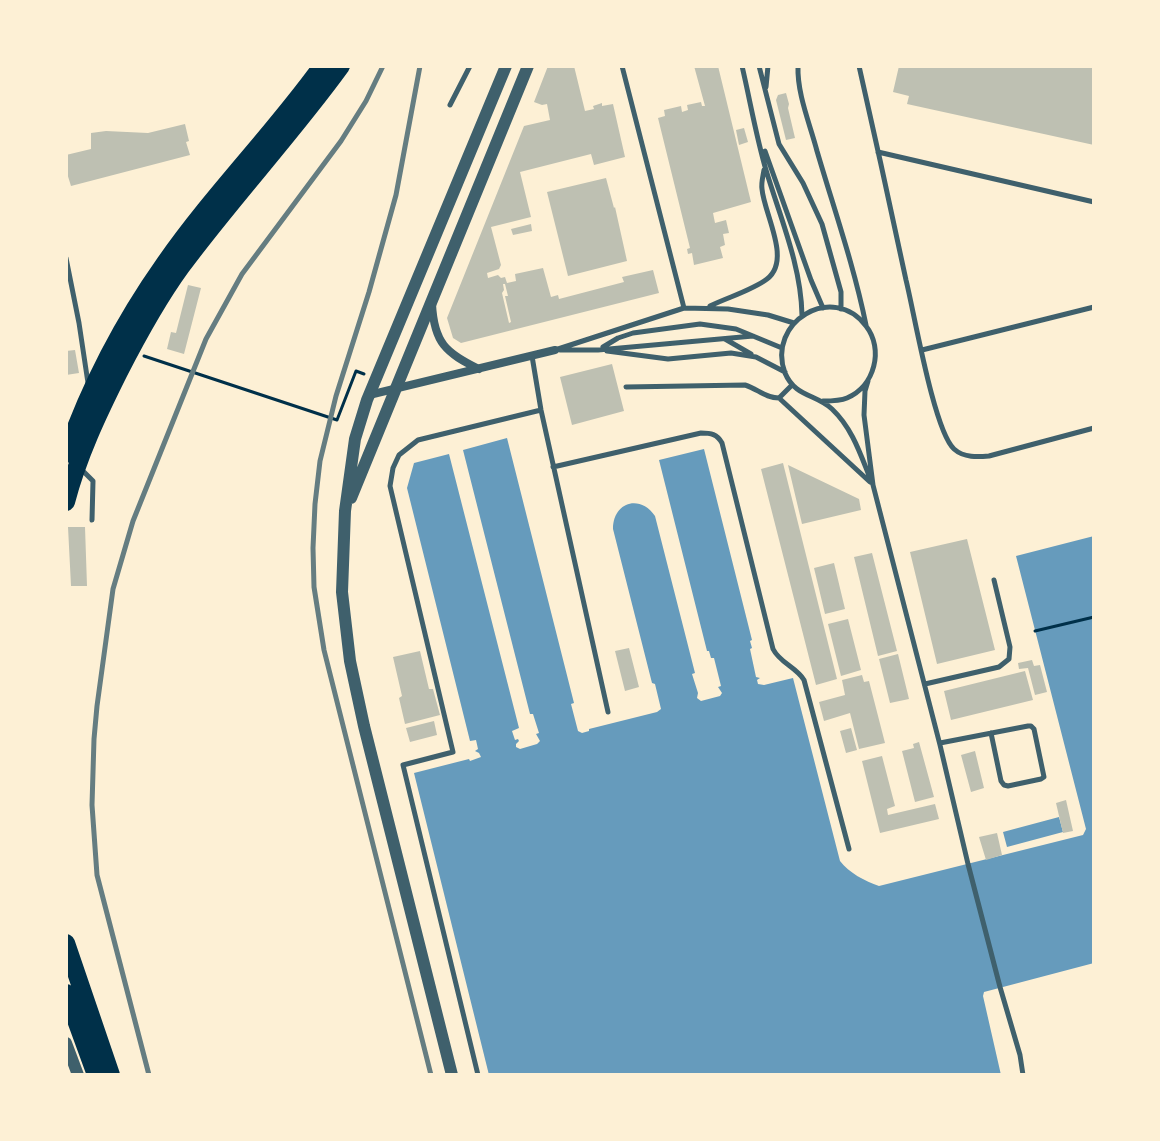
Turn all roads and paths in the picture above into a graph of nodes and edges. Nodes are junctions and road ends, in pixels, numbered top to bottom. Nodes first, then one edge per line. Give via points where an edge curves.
1 (322, 66) edge
2 (341, 66) edge
3 (470, 66) edge
4 (506, 66) edge
5 (528, 66) edge
6 (622, 66) edge
7 (742, 66) edge
8 (764, 66) edge
9 (800, 66) edge
10 (859, 66) edge
11 (450, 105) dead end
12 (759, 136) junction
13 (878, 152) junction
14 (765, 165) junction
15 (1094, 202) edge
16 (66, 258) edge
17 (431, 302) junction
18 (706, 307) junction
19 (1094, 307) edge
20 (684, 308) junction
21 (823, 308) junction
22 (841, 309) junction
23 (802, 315) junction
24 (794, 323) junction
25 (866, 326) junction
26 (753, 336) junction
27 (724, 338) junction
28 (782, 348) junction
29 (555, 350) junction
30 (598, 350) junction
31 (922, 350) junction
32 (139, 354) dead end
33 (532, 356) junction
34 (756, 357) junction
35 (480, 369) junction
36 (785, 372) junction
37 (364, 374) dead end
38 (868, 381) junction
39 (792, 385) junction
40 (626, 387) dead end
41 (396, 389) junction
42 (369, 395) junction
43 (779, 398) junction
44 (823, 401) junction
45 (541, 410) junction
46 (1094, 428) edge
47 (66, 454) edge
48 (553, 467) junction
49 (80, 468) junction
50 (66, 478) edge
51 (873, 485) junction
52 (66, 502) edge
53 (345, 511) junction
54 (92, 520) dead end
55 (994, 580) dead end
56 (1094, 617) edge
57 (1035, 631) dead end
58 (925, 684) junction
59 (608, 712) dead end
60 (991, 733) junction
61 (940, 743) junction
62 (849, 849) dead end
63 (66, 943) edge
64 (66, 993) edge
65 (66, 1043) edge
66 (78, 1075) edge
67 (96, 1075) edge
68 (111, 1075) edge
69 (452, 1075) edge
70 (478, 1075) edge
71 (1023, 1075) edge

1 - 47 highway via 164,263 97,376
2 - 52 highway via 206,234 146,319 91,430
3 - 11 lane
4 - 42 street
5 - 17 street
6 - 20 lane
7 - 12 lane
8 - 22 lane via 779,144 822,224
9 - 25 lane via 808,118
10 - 13 lane
12 - 14 lane
12 - 21 lane
13 - 15 lane
13 - 31 lane
14 - 18 lane via 762,188 777,248 773,274
14 - 23 lane via 798,275
16 - 49 lane via 88,387 90,443
17 - 35 street via 445,348
17 - 41 street
18 - 20 lane
18 - 24 lane
19 - 31 lane
20 - 29 lane
21 - 22 lane
21 - 23 lane
22 - 25 lane
23 - 24 lane
24 - 28 lane
25 - 38 lane via 876,354
26 - 27 lane
26 - 28 lane
26 - 30 lane via 700,324 626,335
27 - 30 lane
27 - 34 lane
28 - 36 lane
29 - 30 lane
29 - 33 street
30 - 34 lane via 668,359 731,353
31 - 46 lane via 944,434 965,455 989,456
32 - 37 path via 337,420 356,371
33 - 35 street
33 - 45 lane
34 - 36 lane
35 - 41 street
36 - 39 lane
38 - 44 lane via 848,398
38 - 51 lane via 864,415
39 - 43 lane
39 - 44 lane
40 - 43 lane via 745,385
41 - 42 street
41 - 53 street
42 - 53 street via 355,439
43 - 51 lane
44 - 51 lane via 849,428
45 - 48 lane
45 - 70 lane via 418,440 399,455 390,486 453,752 403,765
48 - 59 lane
48 - 62 lane via 701,433 719,437 773,649 804,680
49 - 50 lane
49 - 54 lane via 93,481
51 - 58 lane
53 - 69 street via 342,592 350,661
55 - 58 lane via 1009,659 999,667
56 - 57 path
58 - 61 lane
60 - 60 lane via 1031,726 1044,777 1004,785
60 - 61 lane
61 - 71 lane
63 - 68 highway
64 - 67 highway
65 - 66 street

